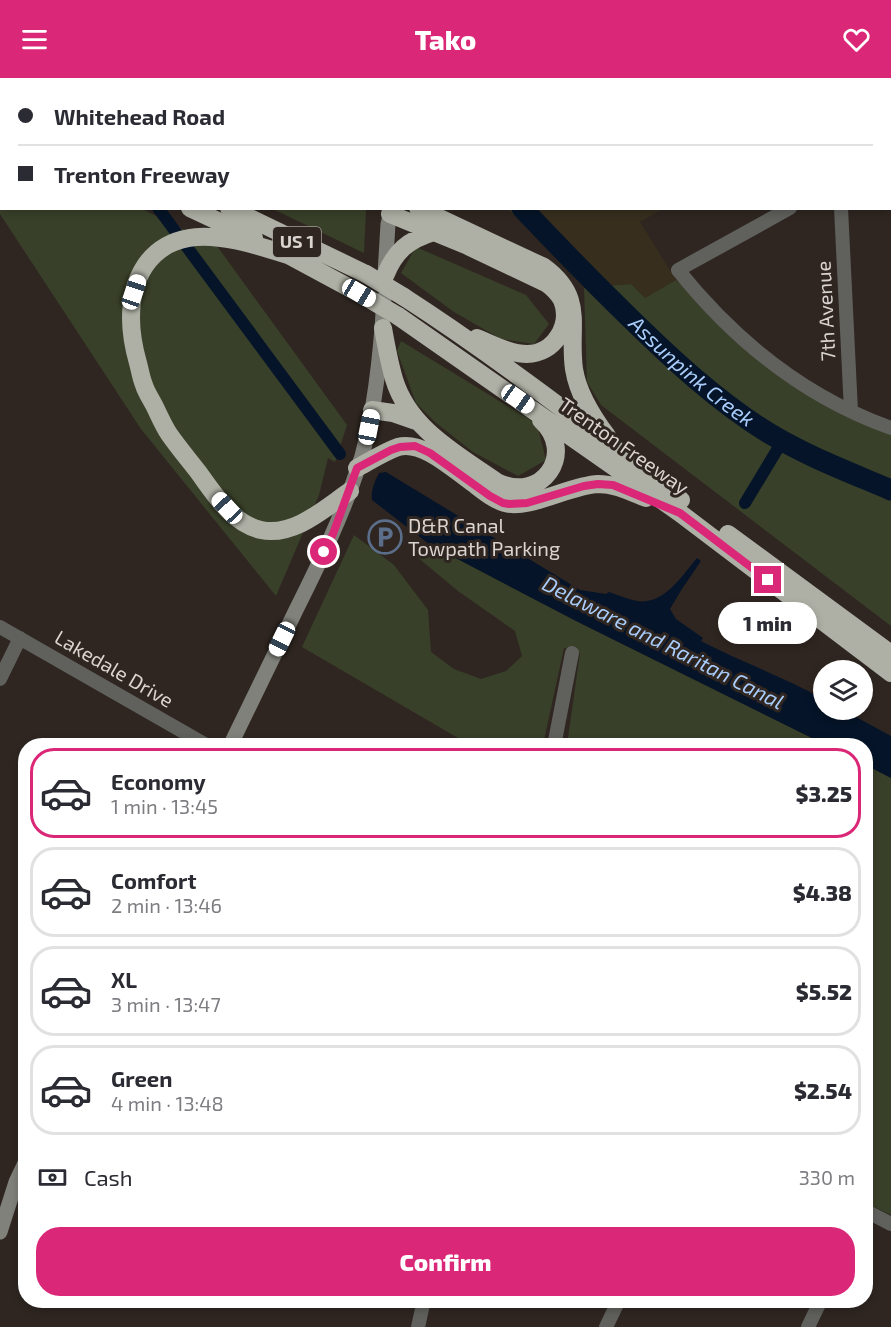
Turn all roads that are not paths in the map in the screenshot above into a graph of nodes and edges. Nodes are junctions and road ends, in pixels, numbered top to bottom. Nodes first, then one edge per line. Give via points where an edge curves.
1 (194, 210) edge
2 (421, 210) edge
3 (786, 210) edge
4 (841, 210) edge
5 (391, 211) edge
6 (436, 220) edge
7 (219, 222) edge
8 (385, 276) junction
9 (383, 328) junction
10 (458, 331) junction
11 (518, 399) junction
12 (372, 410) junction
13 (851, 411) junction
14 (416, 421) junction
15 (891, 428) edge
16 (616, 450) junction
17 (359, 470) junction
18 (680, 513) junction
19 (0, 627) edge
20 (20, 638) junction
21 (572, 653) dead end
22 (891, 654) edge
23 (891, 673) edge
24 (0, 679) edge
25 (194, 738) edge
26 (234, 738) edge
27 (556, 738) edge
28 (18, 1178) edge
29 (16, 1182) junction
30 (0, 1204) edge
31 (873, 1215) edge
32 (891, 1224) edge
33 (0, 1232) edge
34 (422, 1308) edge
35 (615, 1308) edge
36 (817, 1308) edge
37 (418, 1327) edge
38 (606, 1327) edge
39 (808, 1327) edge

1 - 7 highway, Trenton Freeway / US 1
2 - 6 highway
3 - 13 street via 678,270 744,341 795,380
4 - 13 street, 7th Avenue
5 - 6 highway
5 - 8 main road
6 - 8 highway via 400,251
6 - 10 highway via 468,246 546,283 561,298 564,309 562,331 538,352 516,352
6 - 16 highway via 544,267 563,285 573,309 578,386
7 - 10 highway, Trenton Freeway / US 1, bridge via 366,274
7 - 11 highway, Trenton Freeway / US 1, bridge via 291,256 398,316
7 - 17 highway via 160,249 142,268 134,292 134,345 144,385 167,432 238,520 263,530 282,530 305,521
8 - 9 main road
9 - 12 main road
9 - 14 highway via 394,380
10 - 16 highway, Trenton Freeway / US 1
11 - 14 highway via 548,426 556,445 553,467 530,487 519,489 497,482
11 - 18 highway, Trenton Freeway / US 1
12 - 14 highway
12 - 17 main road
13 - 15 street
16 - 22 highway, Trenton Freeway / US 1
17 - 18 highway via 400,447 415,446 503,503 527,503 598,484 613,485
17 - 26 main road via 333,534
18 - 23 highway, Trenton Freeway / US 1
19 - 20 street, Lakedale Drive
20 - 24 street
20 - 25 street, Lakedale Drive
21 - 27 street
28 - 29 main road
29 - 30 main road
29 - 33 main road
31 - 32 street
34 - 37 street
35 - 38 street
36 - 39 street

